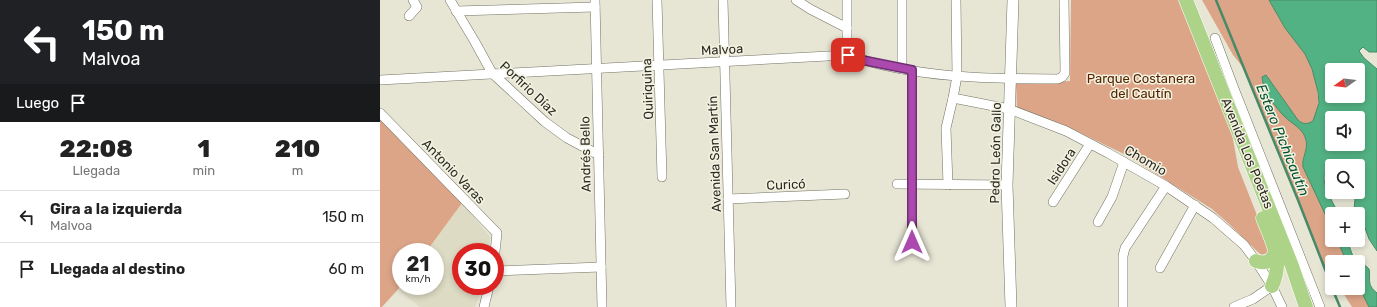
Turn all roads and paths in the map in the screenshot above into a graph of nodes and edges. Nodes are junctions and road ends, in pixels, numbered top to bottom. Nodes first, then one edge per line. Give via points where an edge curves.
1 (413, 0) edge
2 (450, 0) edge
3 (657, 0) edge
4 (723, 0) edge
5 (796, 0) edge
6 (847, 0) edge
7 (902, 0) edge
8 (956, 0) edge
9 (1013, 0) edge
10 (1064, 0) edge
11 (1186, 0) edge
12 (595, 4) edge
13 (456, 11) junction
14 (409, 16) dead end
15 (847, 28) junction
16 (1215, 38) dead end
17 (848, 55) junction
18 (724, 62) junction
19 (659, 65) junction
20 (596, 68) junction
21 (902, 69) junction
22 (912, 70) junction
23 (492, 73) junction
24 (957, 76) junction
25 (1010, 79) junction
26 (380, 80) edge
27 (953, 98) junction
28 (1009, 109) junction
29 (380, 113) edge
30 (1236, 122) junction
31 (1090, 144) junction
32 (599, 155) junction
33 (1124, 162) junction
34 (662, 177) dead end
35 (897, 184) dead end
36 (912, 184) junction
37 (948, 185) junction
38 (1007, 186) junction
39 (1166, 186) junction
40 (845, 194) dead end
41 (728, 199) junction
42 (1053, 202) dead end
43 (1195, 206) junction
44 (1098, 222) dead end
45 (912, 242) dead end
46 (495, 243) edge
47 (1274, 248) junction
48 (1256, 261) junction
49 (601, 267) junction
50 (1160, 268) dead end
51 (504, 271) edge
52 (1272, 286) junction
53 (487, 295) edge
54 (484, 307) edge
55 (602, 307) edge
56 (731, 307) edge
57 (1011, 307) edge
58 (1123, 307) edge
59 (1234, 307) edge
60 (1282, 307) edge
61 (1306, 307) edge
62 (1320, 307) edge

1 - 14 street via 418,7
2 - 13 street, Porfirio Díaz
3 - 19 street, Quiriquina
4 - 18 street, Avenida San Martín
5 - 15 street
6 - 15 street
7 - 21 street
8 - 24 street
9 - 25 street, Pedro León Gallo
10 - 25 street, Malvoa via 1065,73 1058,79
11 - 30 main road, Avenida Los Poetas
12 - 13 street
12 - 20 street, Andrés Bello
13 - 23 street, Porfirio Díaz
15 - 17 street
16 - 62 street
17 - 18 street, Malvoa
17 - 21 street, Malvoa
18 - 19 street, Malvoa
18 - 41 street, Avenida San Martín
19 - 20 street, Malvoa
19 - 34 street, Quiriquina
20 - 23 street, Malvoa
20 - 32 street, Andrés Bello
21 - 22 street, Malvoa
22 - 24 street, Malvoa
22 - 36 street
23 - 26 street, Malvoa
23 - 32 street, Porfirio Díaz via 545,122 566,138
24 - 25 street, Malvoa
24 - 27 street
25 - 28 street, Pedro León Gallo
27 - 28 street, Chomio
27 - 37 street via 946,128
28 - 31 street, Chomio via 1066,131
28 - 38 street, Pedro León Gallo
29 - 46 street, Antonio Varas via 496,233
30 - 47 main road via 1242,160
30 - 61 main road, Avenida Los Poetas
31 - 33 street, Chomio
31 - 42 street, Isidora
32 - 49 street, Andrés Bello
33 - 39 street, Chomio
33 - 44 street via 1112,196
35 - 36 street
36 - 37 street
36 - 45 street
37 - 38 street
38 - 57 street, Pedro León Gallo
39 - 43 street, Chomio
39 - 58 street via 1125,248
40 - 41 street, Curicó
41 - 56 street, Avenida San Martín
43 - 48 street, Chomio via 1232,233
43 - 50 street
47 - 48 main road via 1274,255 1269,261
47 - 52 main road via 1277,267
48 - 52 street, Chomio
49 - 51 street
49 - 55 street, Andrés Bello
52 - 59 street
52 - 60 street, Chomio
53 - 54 street

